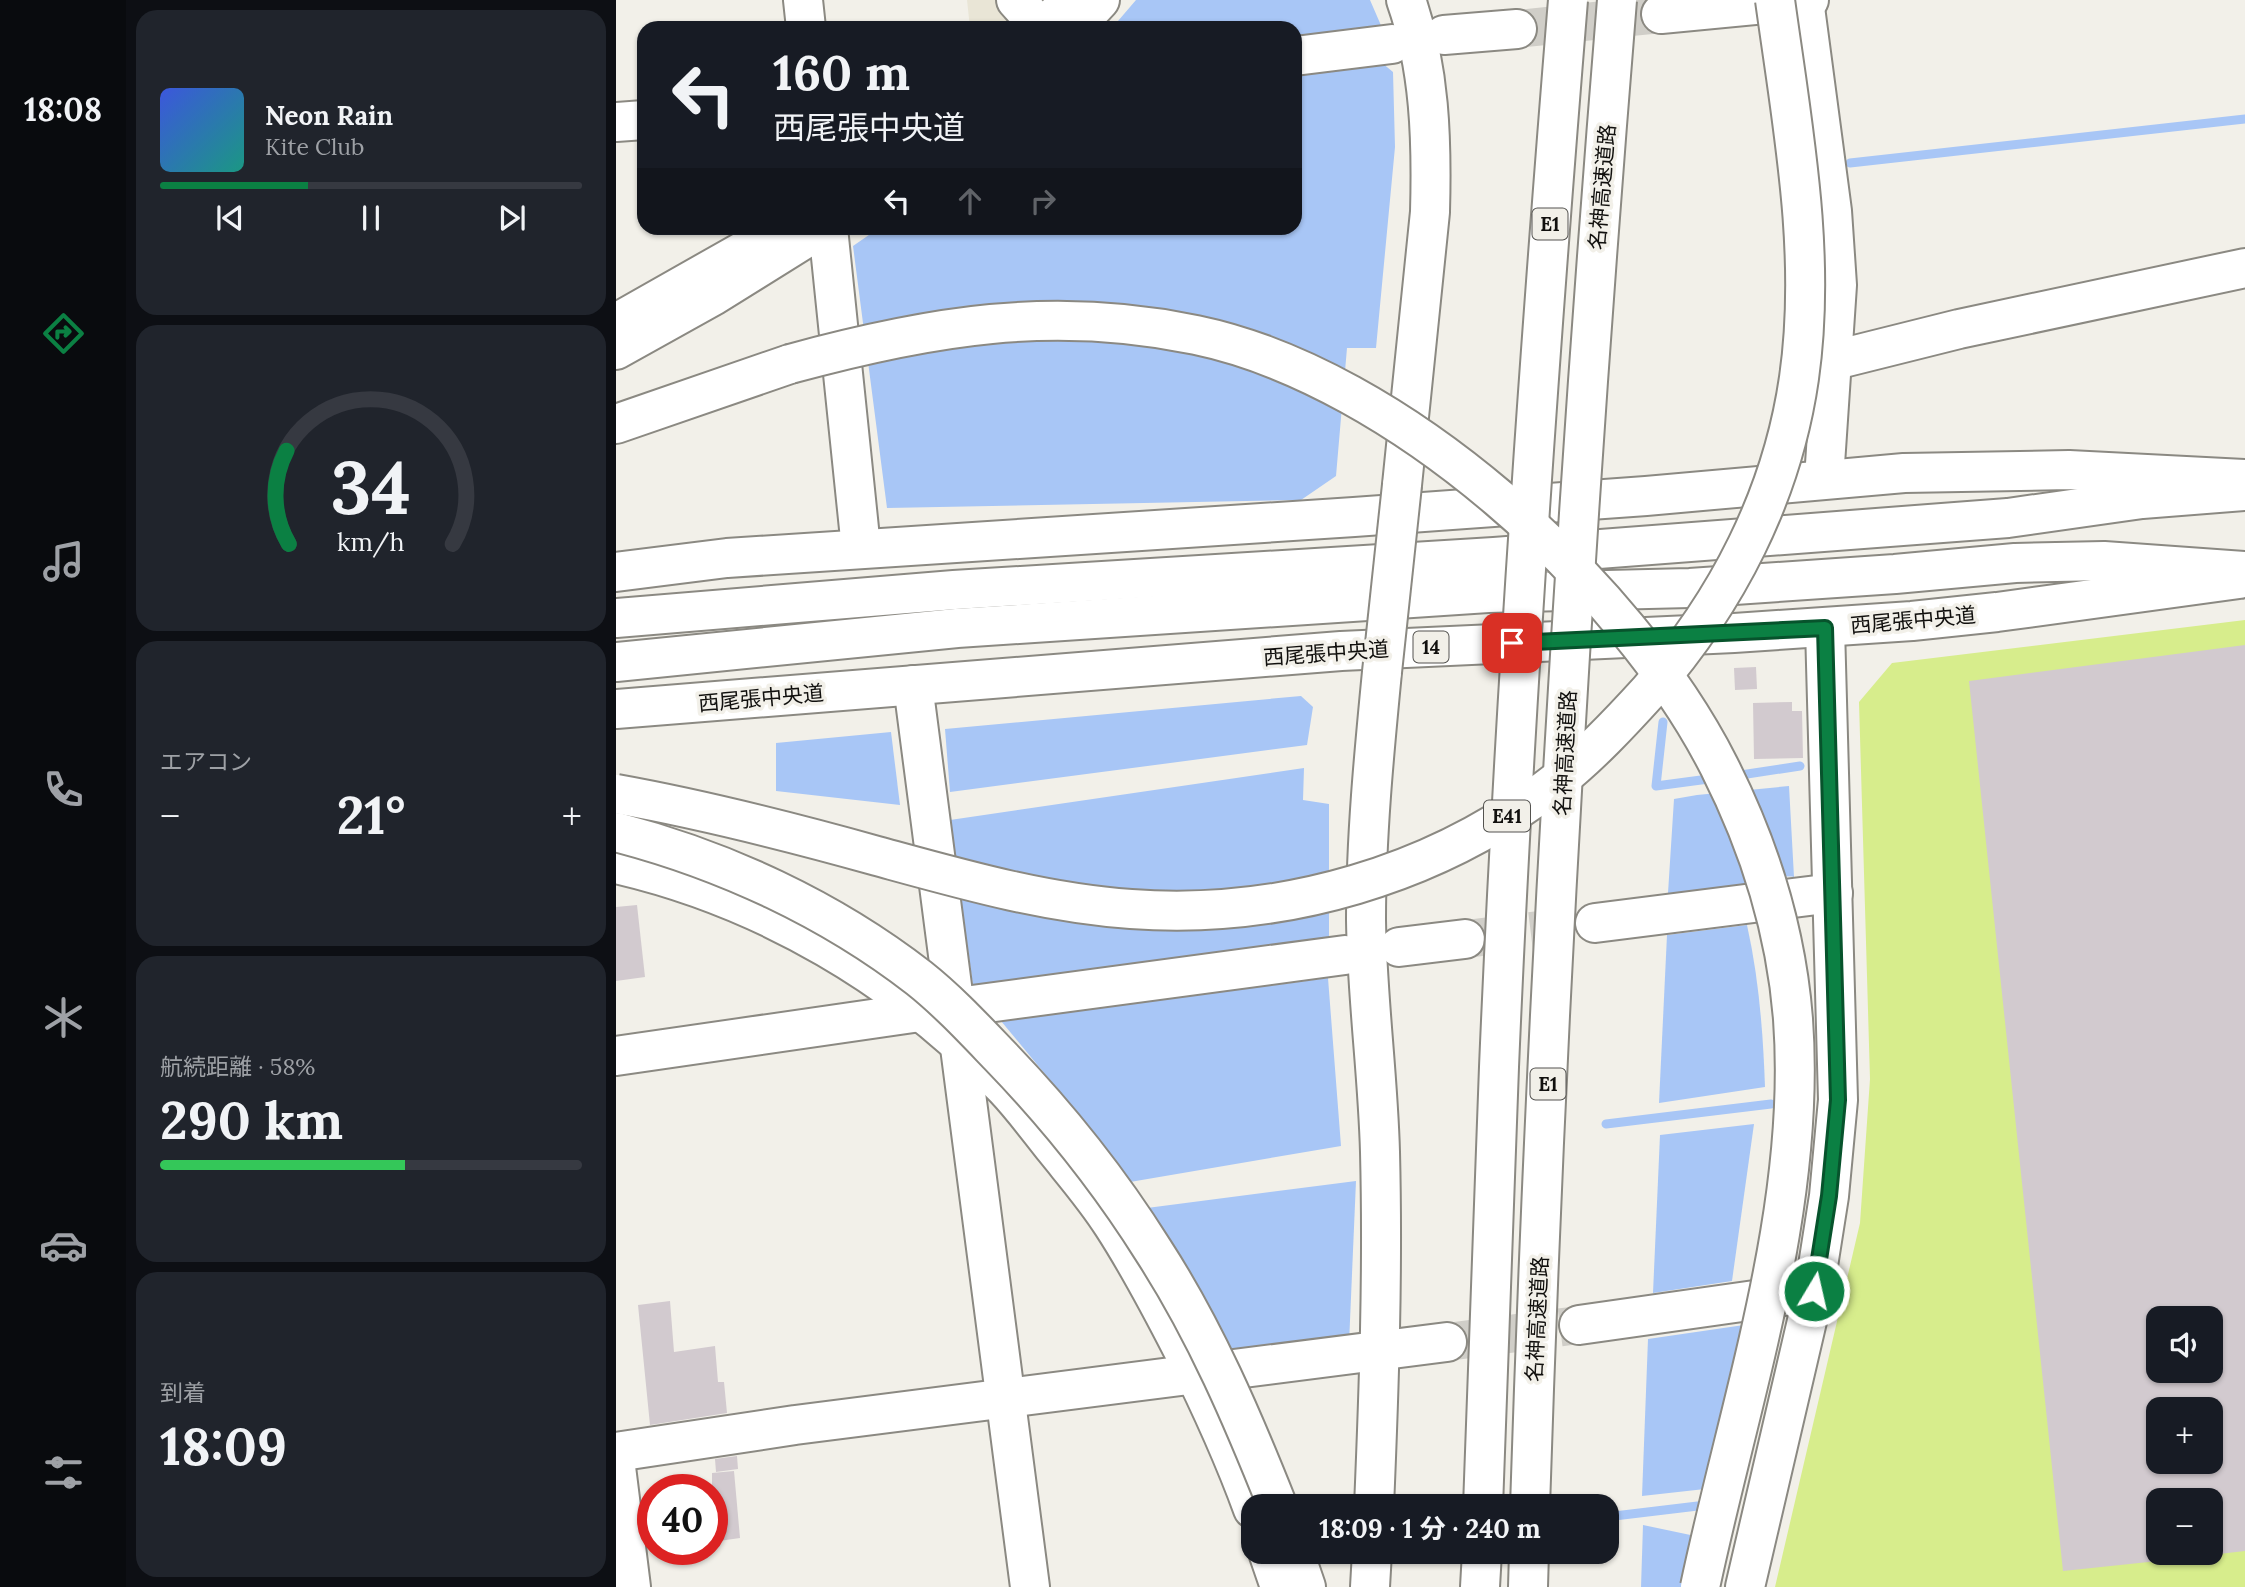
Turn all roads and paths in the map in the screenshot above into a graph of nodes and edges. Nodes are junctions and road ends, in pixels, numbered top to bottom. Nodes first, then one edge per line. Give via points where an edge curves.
1 (803, 0) edge
2 (1016, 0) edge
3 (1071, 0) edge
4 (1100, 0) edge
5 (1406, 0) edge
6 (1568, 0) edge
7 (1617, 0) edge
8 (1775, 0) edge
9 (1804, 0) edge
10 (1811, 0) edge
11 (1661, 14) tunnel mouth
12 (805, 21) edge
13 (1036, 21) edge
14 (1049, 21) edge
15 (1080, 21) edge
16 (1517, 29) tunnel mouth
17 (1444, 36) dead end
18 (1392, 44) dead end
19 (1302, 55) edge
20 (637, 120) edge
21 (616, 122) edge
22 (772, 235) edge
23 (811, 235) edge
24 (829, 235) edge
25 (2245, 268) edge
26 (616, 323) edge
27 (616, 350) edge
28 (1831, 361) junction
29 (616, 424) edge
30 (1824, 479) junction
31 (2245, 479) edge
32 (2245, 491) edge
33 (861, 548) junction
34 (2245, 571) edge
35 (616, 572) edge
36 (2245, 578) edge
37 (616, 618) edge
38 (1825, 628) junction
39 (616, 662) edge
40 (914, 685) junction
41 (616, 709) edge
42 (616, 794) edge
43 (616, 832) edge
44 (616, 864) edge
45 (1833, 893) junction
46 (1595, 923) tunnel mouth
47 (1465, 939) tunnel mouth
48 (1399, 947) dead end
49 (1345, 955) dead end
50 (949, 1017) junction
51 (616, 1056) edge
52 (1814, 1291) junction
53 (1578, 1325) tunnel mouth
54 (1447, 1342) tunnel mouth
55 (1381, 1351) junction
56 (1213, 1373) junction
57 (1005, 1399) junction
58 (616, 1451) edge
59 (616, 1467) edge
60 (1247, 1494) edge
61 (1272, 1494) edge
62 (1375, 1494) edge
63 (1484, 1494) edge
64 (1531, 1494) edge
65 (1272, 1564) edge
66 (1298, 1564) edge
67 (1371, 1564) edge
68 (1481, 1564) edge
69 (1529, 1564) edge
70 (631, 1587) edge
71 (1030, 1587) edge
72 (1280, 1587) edge
73 (1306, 1587) edge
74 (1370, 1587) edge
75 (1480, 1587) edge
76 (1528, 1587) edge
77 (1700, 1587) edge
78 (1745, 1587) edge

1 - 12 main road
2 - 13 main road
3 - 14 main road
4 - 15 main road
5 - 55 main road, bridge via 1425,80 1431,167 1369,828 1367,969 1380,1148
6 - 63 main road, E1, bridge via 1521,662
7 - 64 main road, 名神高速道路 / E1, bridge via 1569,674
8 - 42 main road, E41, bridge via 1805,272 1799,380 1775,477 1738,567 1679,656 1600,742 1513,813 1465,841 1376,878 1281,902 1185,911 1074,903 1015,892 698,810
9 - 10 main road
9 - 11 main road
9 - 28 main road via 1832,211 1837,285
16 - 17 main road
18 - 19 main road
20 - 21 main road
22 - 26 main road
23 - 27 main road
24 - 33 main road
25 - 28 main road
28 - 30 main road
29 - 77 main road, bridge via 790,364 918,334 1031,320 1143,326 1253,350 1347,392 1467,474 1523,519 1568,564 1656,668 1717,764 1759,859 1787,964 1796,1068 1784,1216
30 - 31 main road via 1973,470
30 - 33 main road via 1354,517
32 - 37 main road via 2142,499 2008,518 1494,557 927,592
33 - 35 main road
34 - 39 main road via 2105,561 2015,563 1690,588 1488,593 957,628
36 - 38 main road, 西尾張中央道 / 14 via 1997,612
38 - 40 main road, 西尾張中央道 / 14 via 1340,651
38 - 45 main road
40 - 41 main road, 西尾張中央道 / 14
40 - 50 main road
43 - 61 main road, bridge via 749,878 815,911 920,979 963,1018 1063,1126 1154,1251 1227,1387
44 - 50 main road via 686,883 757,910
45 - 46 main road
45 - 52 main road via 1838,1100
47 - 48 main road
49 - 50 main road
50 - 51 main road
50 - 56 main road via 1112,1222 1154,1293
50 - 57 main road
52 - 53 main road
52 - 78 main road
54 - 55 main road
55 - 56 main road
55 - 62 main road
56 - 57 main road
56 - 60 main road via 1214,1411
57 - 58 main road
57 - 71 main road
59 - 70 main road
65 - 72 main road
66 - 73 main road
67 - 74 main road
68 - 75 main road
69 - 76 main road

